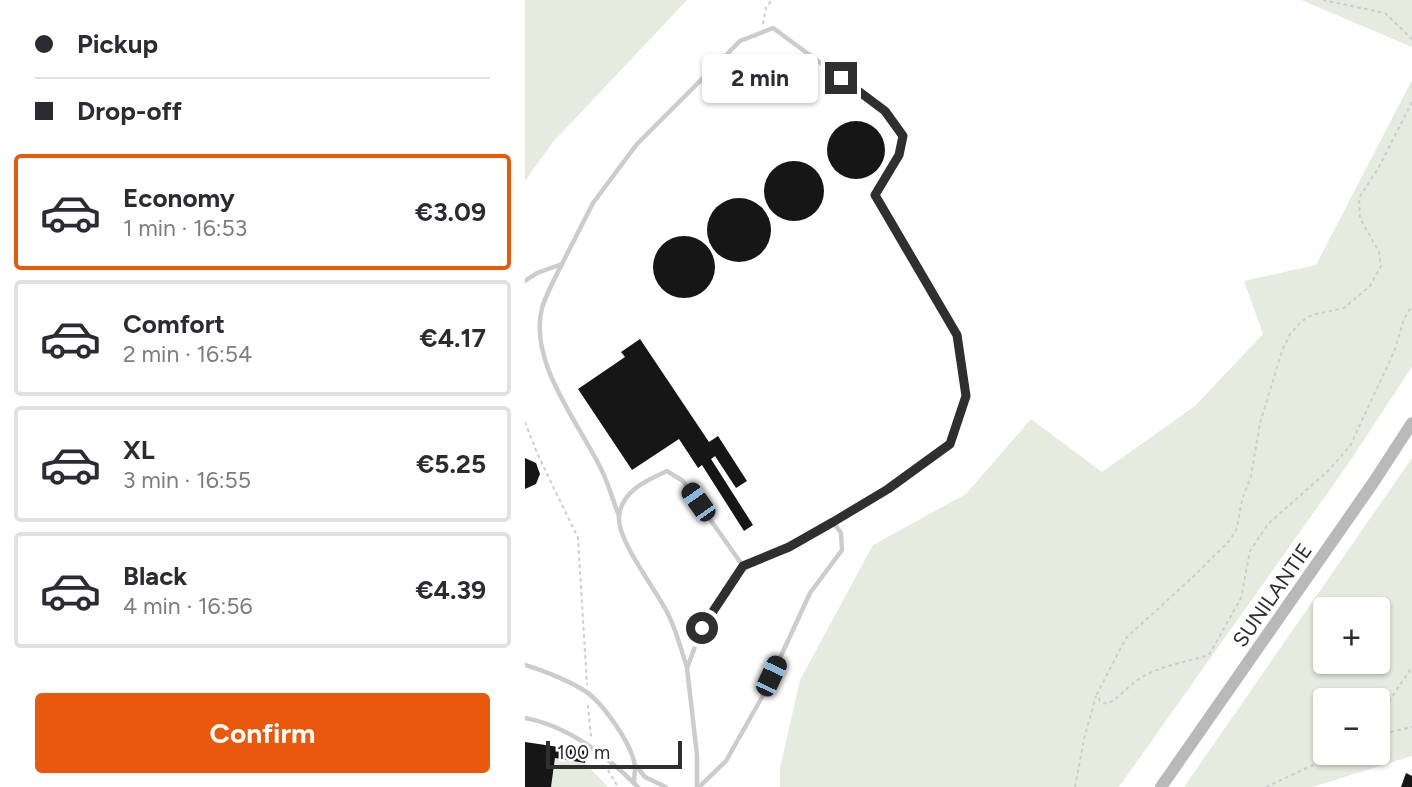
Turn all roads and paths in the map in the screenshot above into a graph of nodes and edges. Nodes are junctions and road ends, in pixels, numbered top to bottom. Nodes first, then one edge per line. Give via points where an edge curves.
1 (772, 0) edge
2 (1323, 0) edge
3 (762, 32) junction
4 (1412, 39) edge
5 (1412, 102) edge
6 (562, 264) junction
7 (525, 281) edge
8 (1412, 306) edge
9 (525, 422) edge
10 (1412, 423) edge
11 (619, 517) junction
12 (833, 522) junction
13 (743, 566) junction
14 (525, 665) edge
15 (1412, 667) edge
16 (688, 668) junction
17 (587, 692) junction
18 (1097, 694) junction
19 (1390, 700) edge
20 (525, 718) edge
21 (1412, 727) edge
22 (1390, 732) edge
23 (598, 752) junction
24 (635, 765) junction
25 (1313, 765) edge
26 (636, 785) edge
27 (618, 787) edge
28 (666, 787) edge
29 (698, 787) edge
30 (1075, 787) edge
31 (1161, 787) edge
32 (1266, 787) edge

1 - 3 path via 766,7
2 - 4 path via 1385,13
3 - 6 lane via 740,41 637,144 593,204
3 - 12 lane via 773,28 785,36 885,111 903,136 899,155 875,195 957,335 966,396 950,444
5 - 18 path via 1359,198 1360,218 1379,252 1381,266 1370,286 1343,308 1312,314 1290,334 1260,423 1237,528 1195,575 1126,638
6 - 7 lane
6 - 11 lane via 542,309 547,366 603,472
8 - 18 path via 1350,446 1268,524 1250,551 1241,598 1209,655 1139,679 1107,704
9 - 17 path via 578,538
10 - 31 street, SUNILANTIE
11 - 13 lane via 639,483 667,471 683,481
11 - 16 lane via 624,538 668,613
12 - 13 lane
12 - 29 lane via 841,533 842,550 810,593 762,697 726,761
13 - 16 lane via 702,628
14 - 17 lane
15 - 19 path
16 - 29 lane
17 - 23 path via 591,739
17 - 24 lane via 621,734
18 - 30 path
20 - 23 lane via 576,737
21 - 22 path
23 - 26 lane
23 - 27 path
24 - 26 lane
24 - 28 lane via 645,777
25 - 32 path

